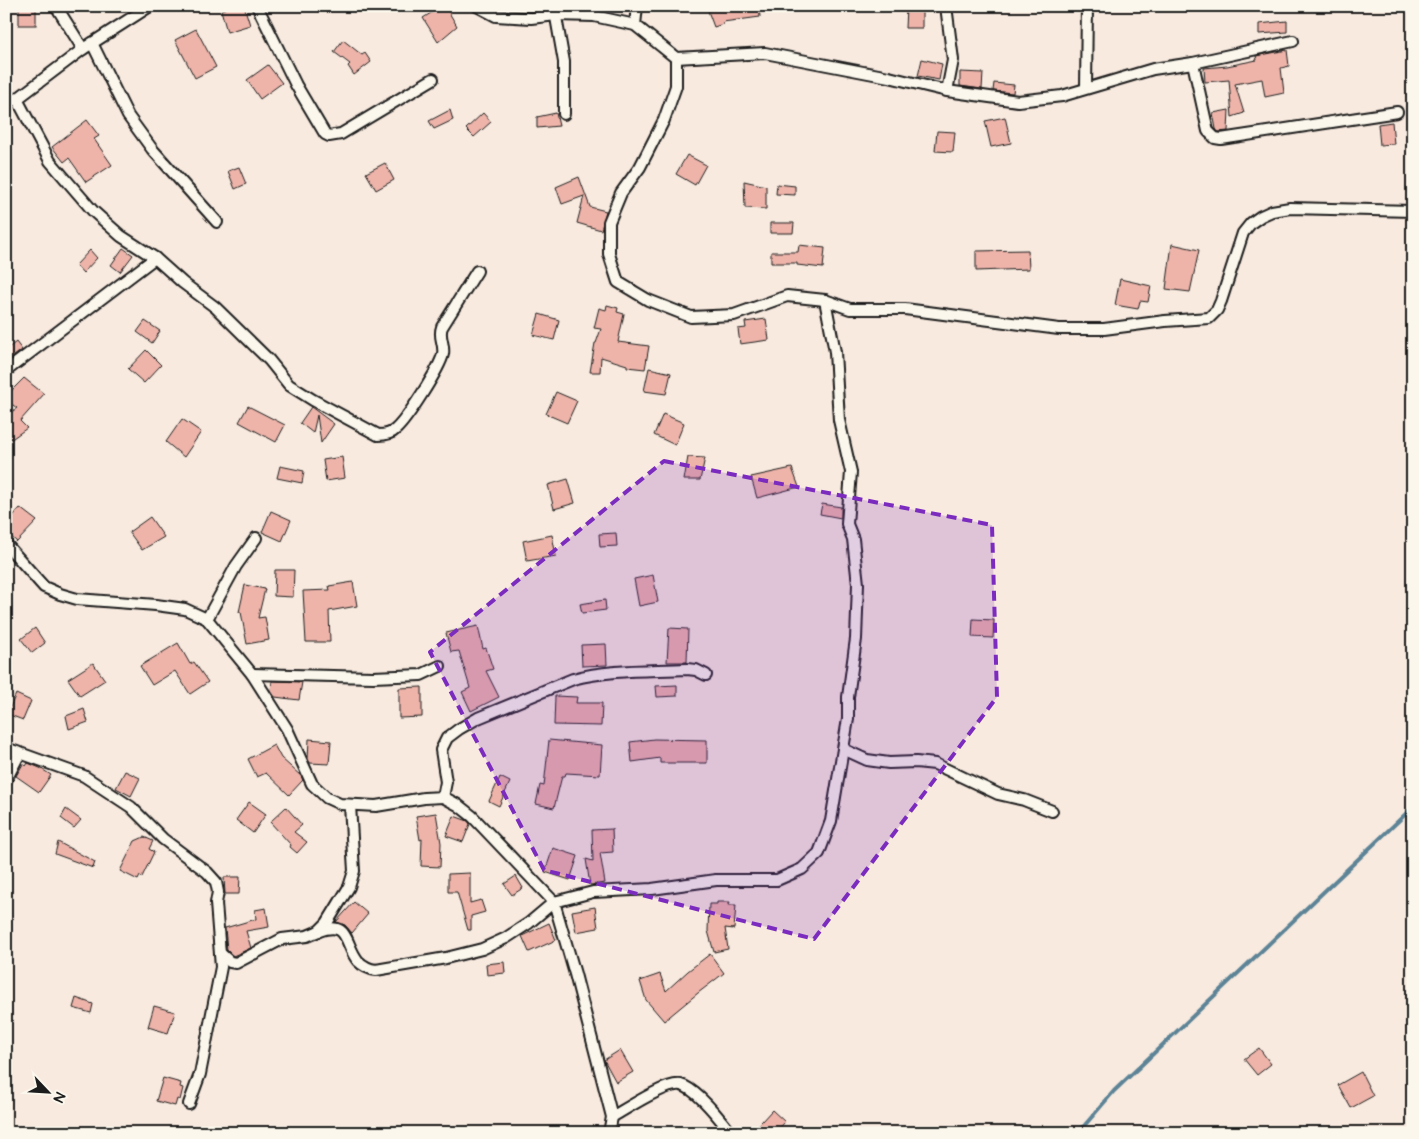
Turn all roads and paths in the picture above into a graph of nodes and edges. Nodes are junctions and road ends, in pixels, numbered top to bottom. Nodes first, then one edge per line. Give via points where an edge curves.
1 (56, 6) edge
2 (150, 6) edge
3 (257, 6) edge
4 (477, 6) edge
5 (636, 6) edge
6 (946, 6) edge
7 (1087, 6) edge
8 (555, 11) edge
9 (635, 25) junction
10 (1293, 41) dead end
11 (87, 46) junction
12 (676, 58) junction
13 (1193, 62) junction
14 (433, 79) dead end
15 (1086, 88) junction
16 (947, 90) junction
17 (17, 99) junction
18 (6, 100) edge
19 (1397, 112) dead end
20 (564, 114) dead end
21 (1413, 211) edge
22 (217, 222) dead end
23 (155, 258) junction
24 (476, 271) dead end
25 (825, 300) junction
26 (6, 371) edge
27 (256, 538) dead end
28 (6, 544) edge
29 (207, 619) junction
30 (440, 666) dead end
31 (252, 674) junction
32 (706, 675) dead end
33 (6, 748) edge
34 (843, 749) junction
35 (20, 753) junction
36 (6, 780) edge
37 (443, 797) junction
38 (350, 806) junction
39 (1052, 811) dead end
40 (554, 902) junction
41 (319, 932) junction
42 (220, 953) junction
43 (189, 1104) dead end
44 (612, 1117) junction
45 (609, 1133) edge
46 (732, 1133) edge

1 - 11 street
2 - 11 street
3 - 14 street via 296,85 329,136 341,134
4 - 8 street via 496,16 531,18
5 - 9 street
6 - 16 street via 953,60
7 - 15 street
8 - 9 street
8 - 20 street via 564,62
9 - 12 street
10 - 13 street
11 - 17 street
11 - 22 street via 128,116 152,149
12 - 16 street via 765,53
12 - 25 street via 676,86 664,120 640,167 621,193 609,222 610,254 618,282 648,300 691,317 734,315 787,296
13 - 15 street via 1153,69
13 - 19 street via 1208,131 1221,140
15 - 16 street via 1062,96 1018,101
17 - 18 street
17 - 23 street via 50,161 93,211 121,236
21 - 25 street via 1290,208 1261,216 1243,233 1221,301 1209,318 1104,330 1058,329 905,309 850,309
23 - 24 street via 215,307 269,360 289,385 378,435 387,435 395,430 418,400 442,357 442,327
23 - 26 street
25 - 34 street via 835,352 839,420 851,472 847,524 853,539 858,584 856,639
27 - 29 street via 236,566
28 - 29 street via 44,587 60,594 77,599 156,604 185,609
29 - 31 street
30 - 31 street via 421,675
31 - 38 street via 287,729 312,784 327,798
32 - 37 street via 687,669 586,675 478,718 447,738 441,750 446,782
33 - 35 street
34 - 39 street via 867,760 935,764 998,794
34 - 40 street via 831,821 819,853 802,869 777,880 716,880 652,889 593,892
35 - 36 street
35 - 42 street via 84,776 131,807 163,840 207,872 216,882 218,892
37 - 38 street via 376,806
37 - 40 street via 472,816
38 - 41 street via 354,871 349,887
40 - 41 street via 506,938 482,948 376,970 366,968 357,960 339,929
40 - 44 street
41 - 42 street via 282,940 236,963
42 - 43 street via 221,967 205,1051
44 - 45 street
44 - 46 street via 668,1086 682,1085 708,1105

